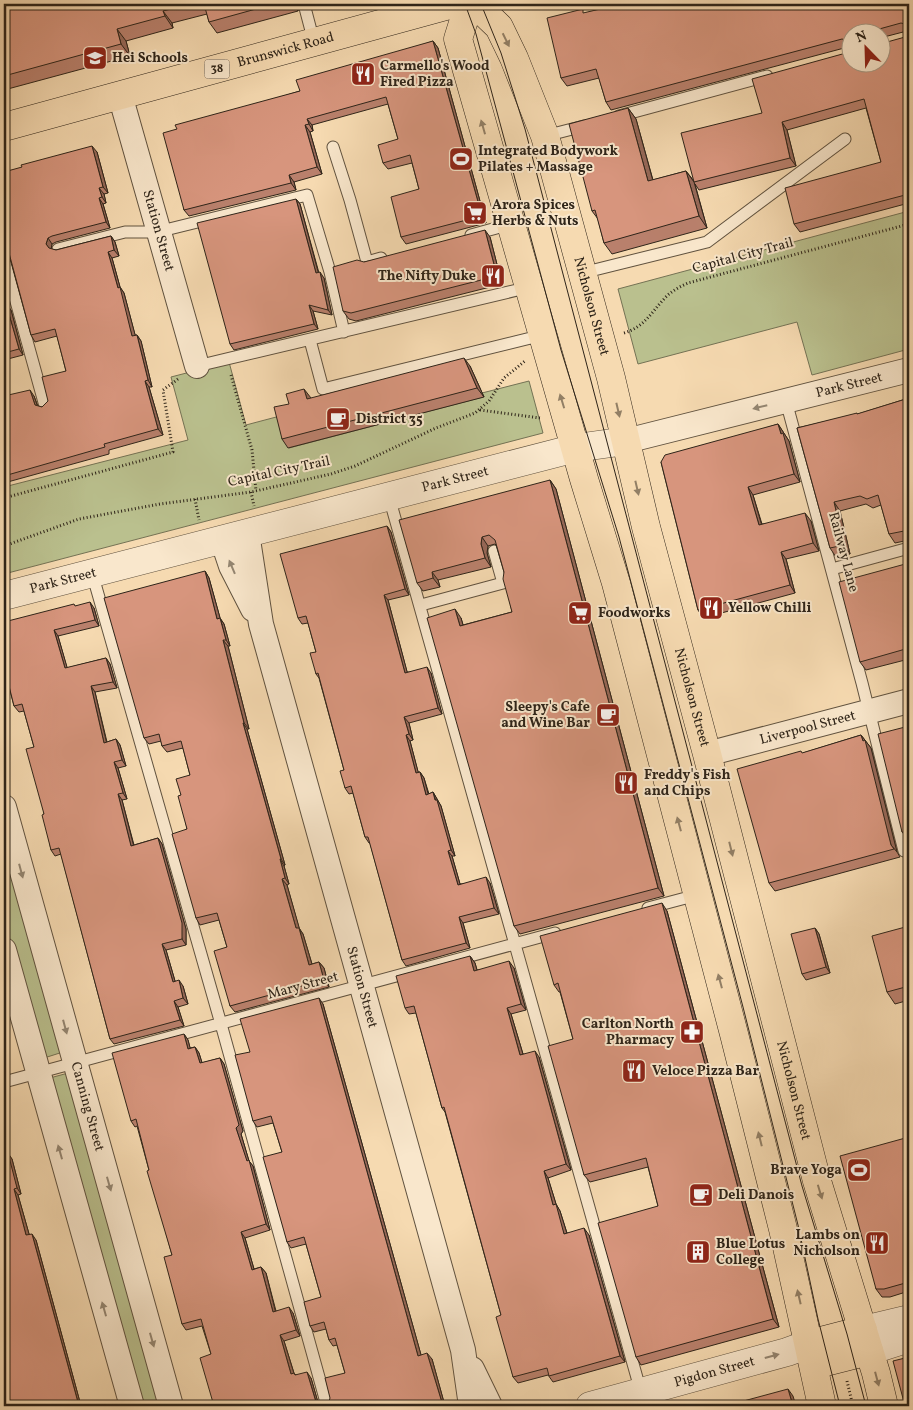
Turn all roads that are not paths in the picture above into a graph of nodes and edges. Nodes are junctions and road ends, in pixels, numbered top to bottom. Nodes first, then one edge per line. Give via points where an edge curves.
1 (304, 4) edge
2 (453, 4) edge
3 (469, 4) edge
4 (475, 4) edge
5 (314, 42) junction
6 (774, 74) edge
7 (120, 96) junction
8 (612, 118) edge
9 (594, 123) edge
10 (4, 127) edge
11 (545, 136) junction
12 (845, 139) dead end
13 (333, 147) dead end
14 (512, 224) junction
15 (158, 232) junction
16 (458, 238) edge
17 (58, 249) edge
18 (394, 254) edge
19 (4, 258) edge
20 (582, 273) junction
21 (530, 287) junction
22 (344, 332) junction
23 (543, 335) junction
24 (310, 340) junction
25 (196, 366) joint
26 (909, 370) edge
27 (786, 401) junction
28 (45, 406) edge
29 (626, 441) junction
30 (576, 448) junction
31 (389, 497) junction
32 (235, 536) junction
33 (909, 548) edge
34 (494, 551) edge
35 (832, 569) junction
36 (92, 573) junction
37 (4, 596) edge
38 (421, 605) junction
39 (909, 701) edge
40 (870, 712) junction
41 (707, 754) junction
42 (4, 807) edge
43 (909, 849) edge
44 (697, 895) junction
45 (636, 912) edge
46 (571, 929) edge
47 (515, 943) junction
48 (4, 950) edge
49 (361, 985) junction
50 (775, 1023) junction
51 (220, 1024) junction
52 (734, 1034) junction
53 (74, 1062) junction
54 (38, 1073) junction
55 (4, 1082) edge
56 (909, 1319) edge
57 (909, 1338) edge
58 (866, 1341) junction
59 (463, 1350) junction
60 (811, 1355) junction
61 (647, 1402) edge
62 (132, 1406) edge
63 (171, 1406) edge
64 (327, 1406) edge
65 (471, 1406) edge
66 (490, 1406) edge
67 (590, 1406) edge
68 (822, 1406) edge
69 (884, 1406) edge

1 - 5 lane
2 - 5 main road, Brunswick Road / 38
14 -> 3 main road via 458,39
4 -> 11 main road, Nicholson Street via 499,27
5 - 7 main road, Brunswick Road / 38
6 - 8 lane
7 - 10 main road, Brunswick Road / 38
7 - 15 street, Station Street
9 - 11 lane
11 - 20 main road, Nicholson Street
12 - 20 lane via 707,242
13 - 18 lane via 367,262
14 - 16 lane
14 - 21 main road
15 - 17 lane via 125,232
15 - 22 lane via 307,195
15 - 25 street, Station Street
19 - 28 lane
20 -> 29 main road, Nicholson Street
21 - 22 lane
21 - 23 main road
22 - 24 lane
23 - 24 lane via 323,389
30 -> 23 main road
24 - 25 lane
26 - 27 street, Park Street
27 -> 29 street, Park Street
27 - 35 lane, Railway Lane
29 - 30 street, Park Street
29 -> 41 main road, Nicholson Street
30 - 31 street, Park Street
44 -> 30 main road via 616,583
31 - 32 street, Park Street
31 - 38 lane
32 - 36 street, Park Street
32 - 49 street, Station Street
33 - 35 lane
34 - 38 lane via 503,582
35 - 40 lane, Railway Lane
36 - 37 street, Park Street
36 - 51 lane
38 - 47 lane
39 - 40 street, Liverpool Street
40 - 41 street, Liverpool Street
40 - 43 lane, Railway Lane via 904,851
41 -> 50 main road, Nicholson Street
42 -> 53 street, Canning Street
44 - 45 lane
52 -> 44 main road
46 - 47 lane, Mary Street
47 - 49 lane, Mary Street
47 - 61 lane
48 - 54 street
49 - 51 lane, Mary Street
49 - 59 street, Station Street
50 - 52 main road
50 -> 58 main road, Nicholson Street via 817,1181
51 - 53 lane, Mary Street
51 - 64 lane
60 -> 52 main road
53 - 54 lane, Mary Street
53 -> 63 street, Canning Street
54 - 55 lane, Mary Street
62 -> 54 street
56 - 58 street
57 - 58 street
58 - 60 main road
58 -> 69 main road, Nicholson Street
59 - 65 street, Station Street
59 - 66 street, Station Street
60 - 61 street, Pigdon Street via 787,1352
60 - 68 main road
61 - 67 street, Pigdon Street

